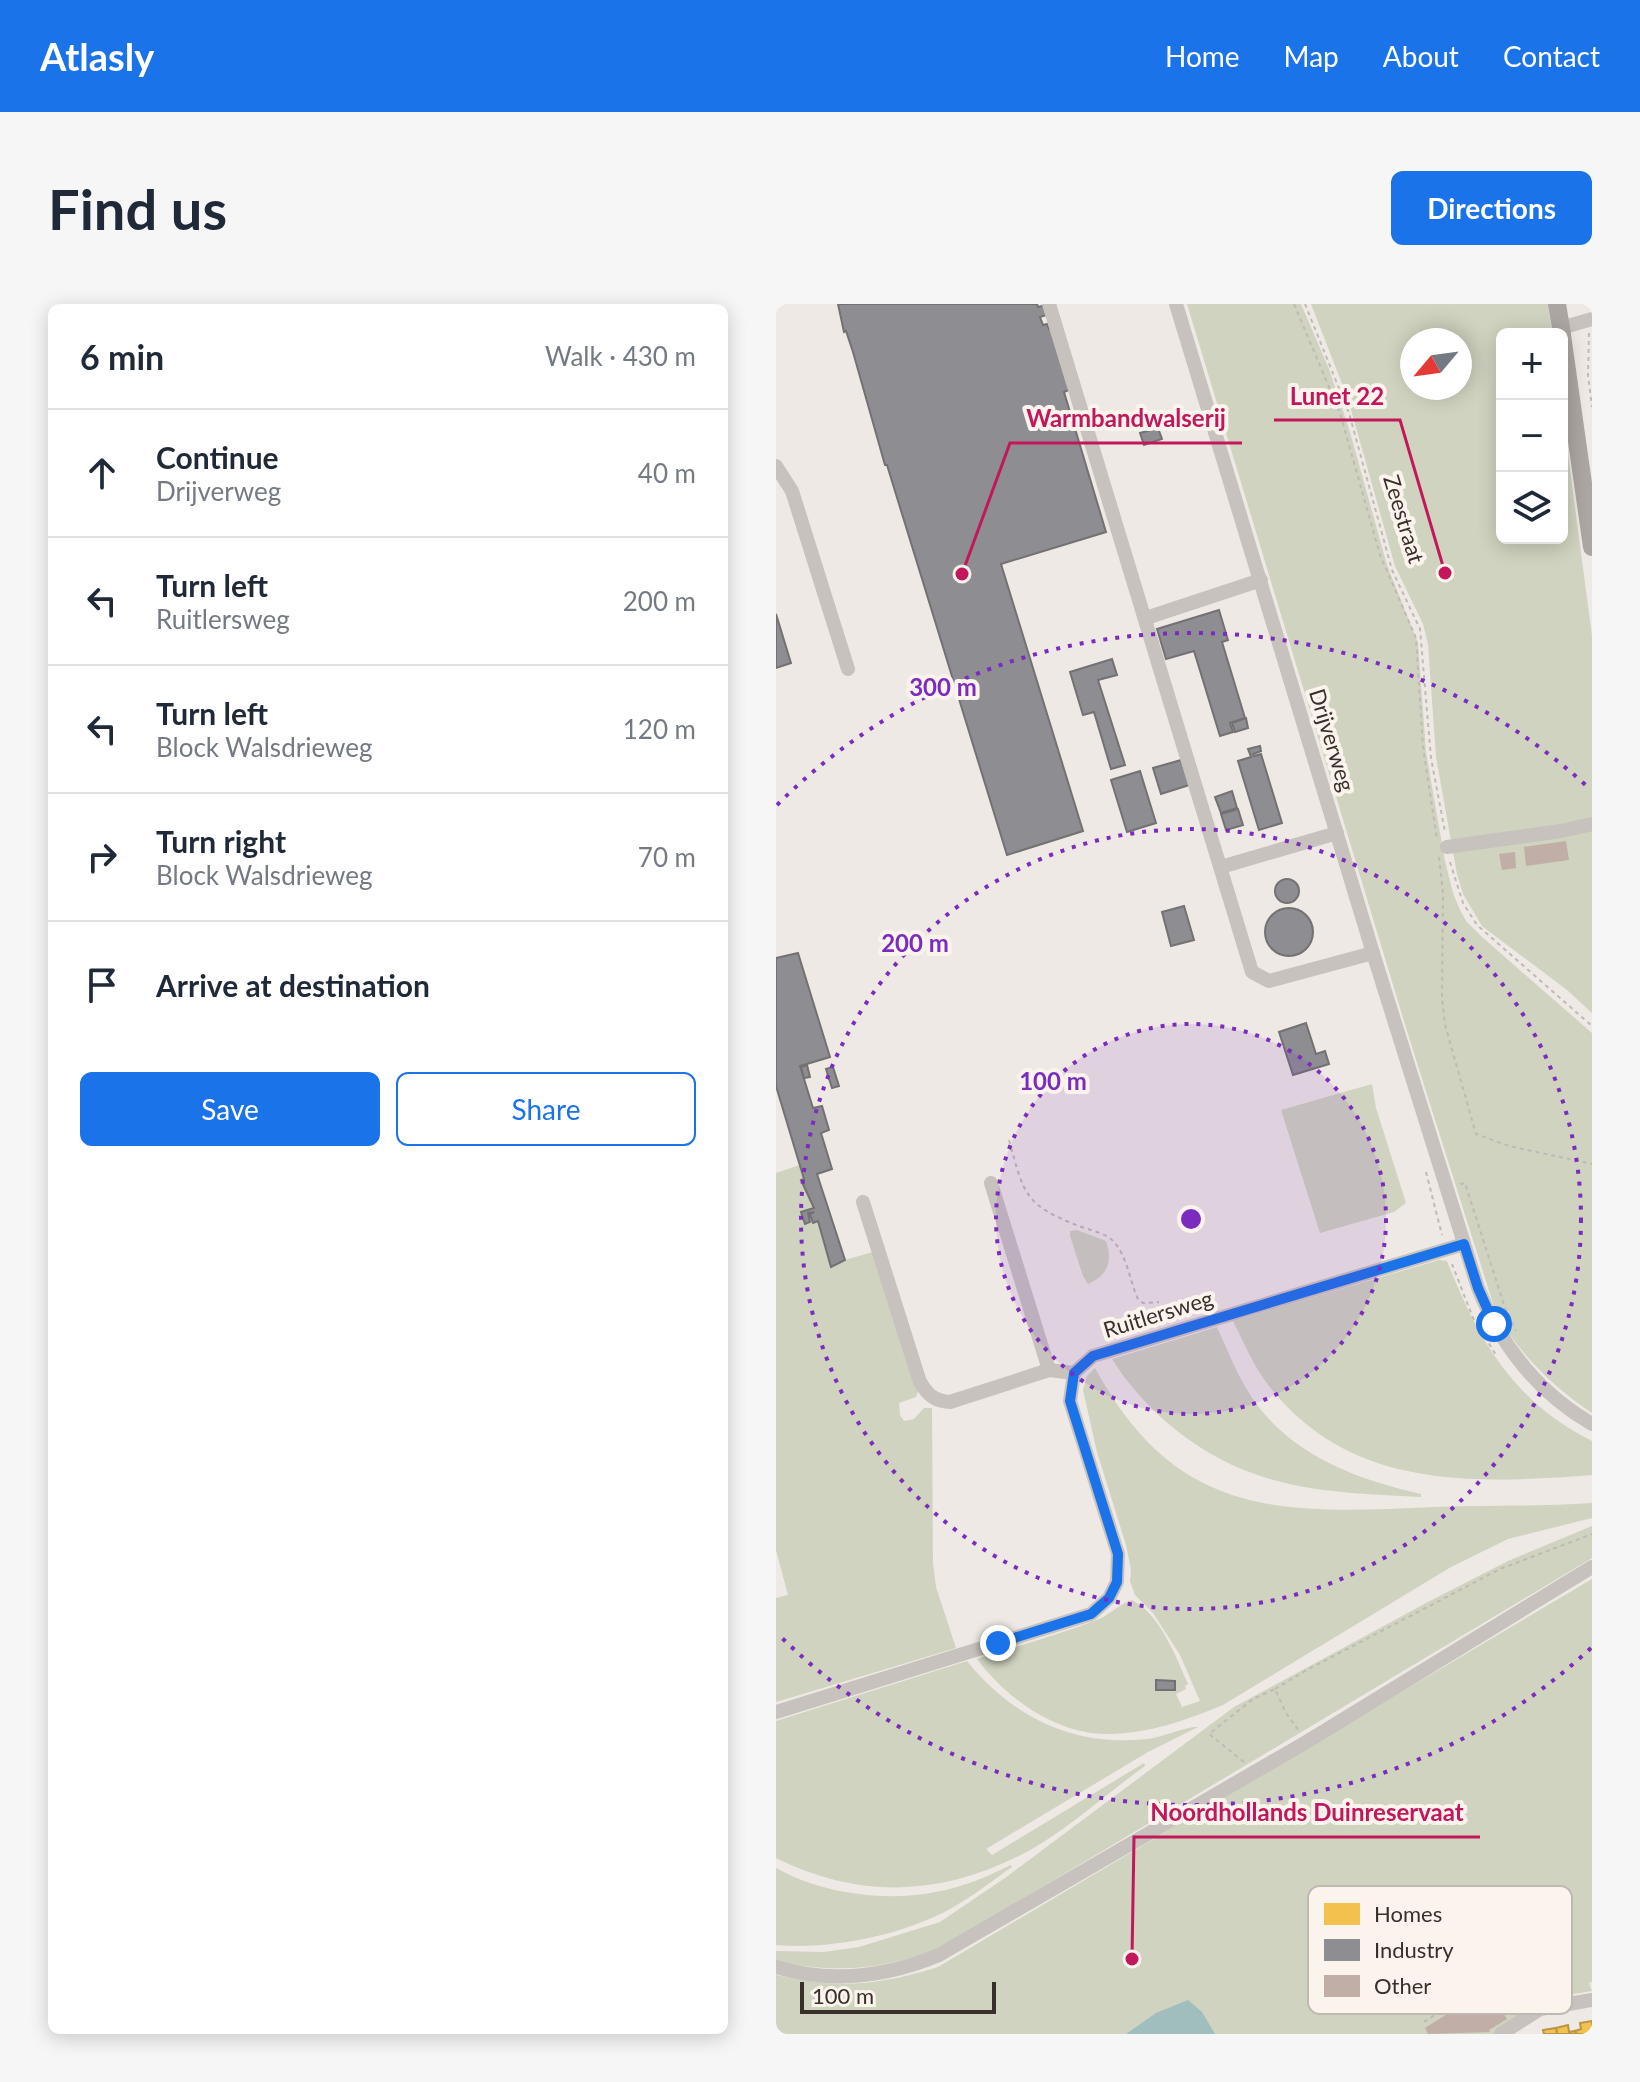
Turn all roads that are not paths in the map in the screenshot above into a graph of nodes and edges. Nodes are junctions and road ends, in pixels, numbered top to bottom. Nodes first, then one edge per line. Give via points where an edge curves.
1 (1049, 304) edge
2 (1176, 304) edge
3 (1557, 304) edge
4 (1590, 320) edge
5 (1561, 328) edge
6 (1568, 329) edge
7 (1568, 375) edge
8 (776, 466) edge
9 (1592, 547) edge
10 (1261, 580) junction
11 (1146, 618) junction
12 (848, 669) dead end
13 (1592, 824) edge
14 (1337, 833) junction
15 (1441, 849) road end
16 (1221, 867) junction
17 (1373, 953) junction
18 (991, 1183) dead end
19 (863, 1202) dead end
20 (1464, 1244) junction
21 (1049, 1370) junction
22 (1074, 1373) junction
23 (1592, 1424) edge
24 (1592, 1567) edge
25 (776, 1712) edge
26 (776, 1967) edge
27 (1592, 2000) edge
28 (1572, 2003) edge
29 (1532, 2014) edge
30 (1501, 2034) edge

1 - 11 street
2 - 10 street, Drijverweg
3 - 5 main road
4 - 6 street
7 - 9 main road
8 - 12 street via 792,491
10 - 11 street
10 - 14 street, Drijverweg
11 - 16 street
13 - 15 street
14 - 16 street
14 - 17 street, Drijverweg
16 - 17 street via 1252,972 1269,981
17 - 20 street, Drijverweg
18 - 21 street
19 - 21 street via 927,1394 950,1402
20 - 22 street, Ruitlersweg via 1093,1356
20 - 23 street, Drijverweg via 1486,1306 1511,1351 1545,1390
21 - 22 street
22 - 25 street via 1070,1401 1118,1554 1117,1582 1109,1598 1091,1614
24 - 26 street via 1308,1741 918,1964 872,1975 827,1977
27 - 28 street
29 - 30 street

